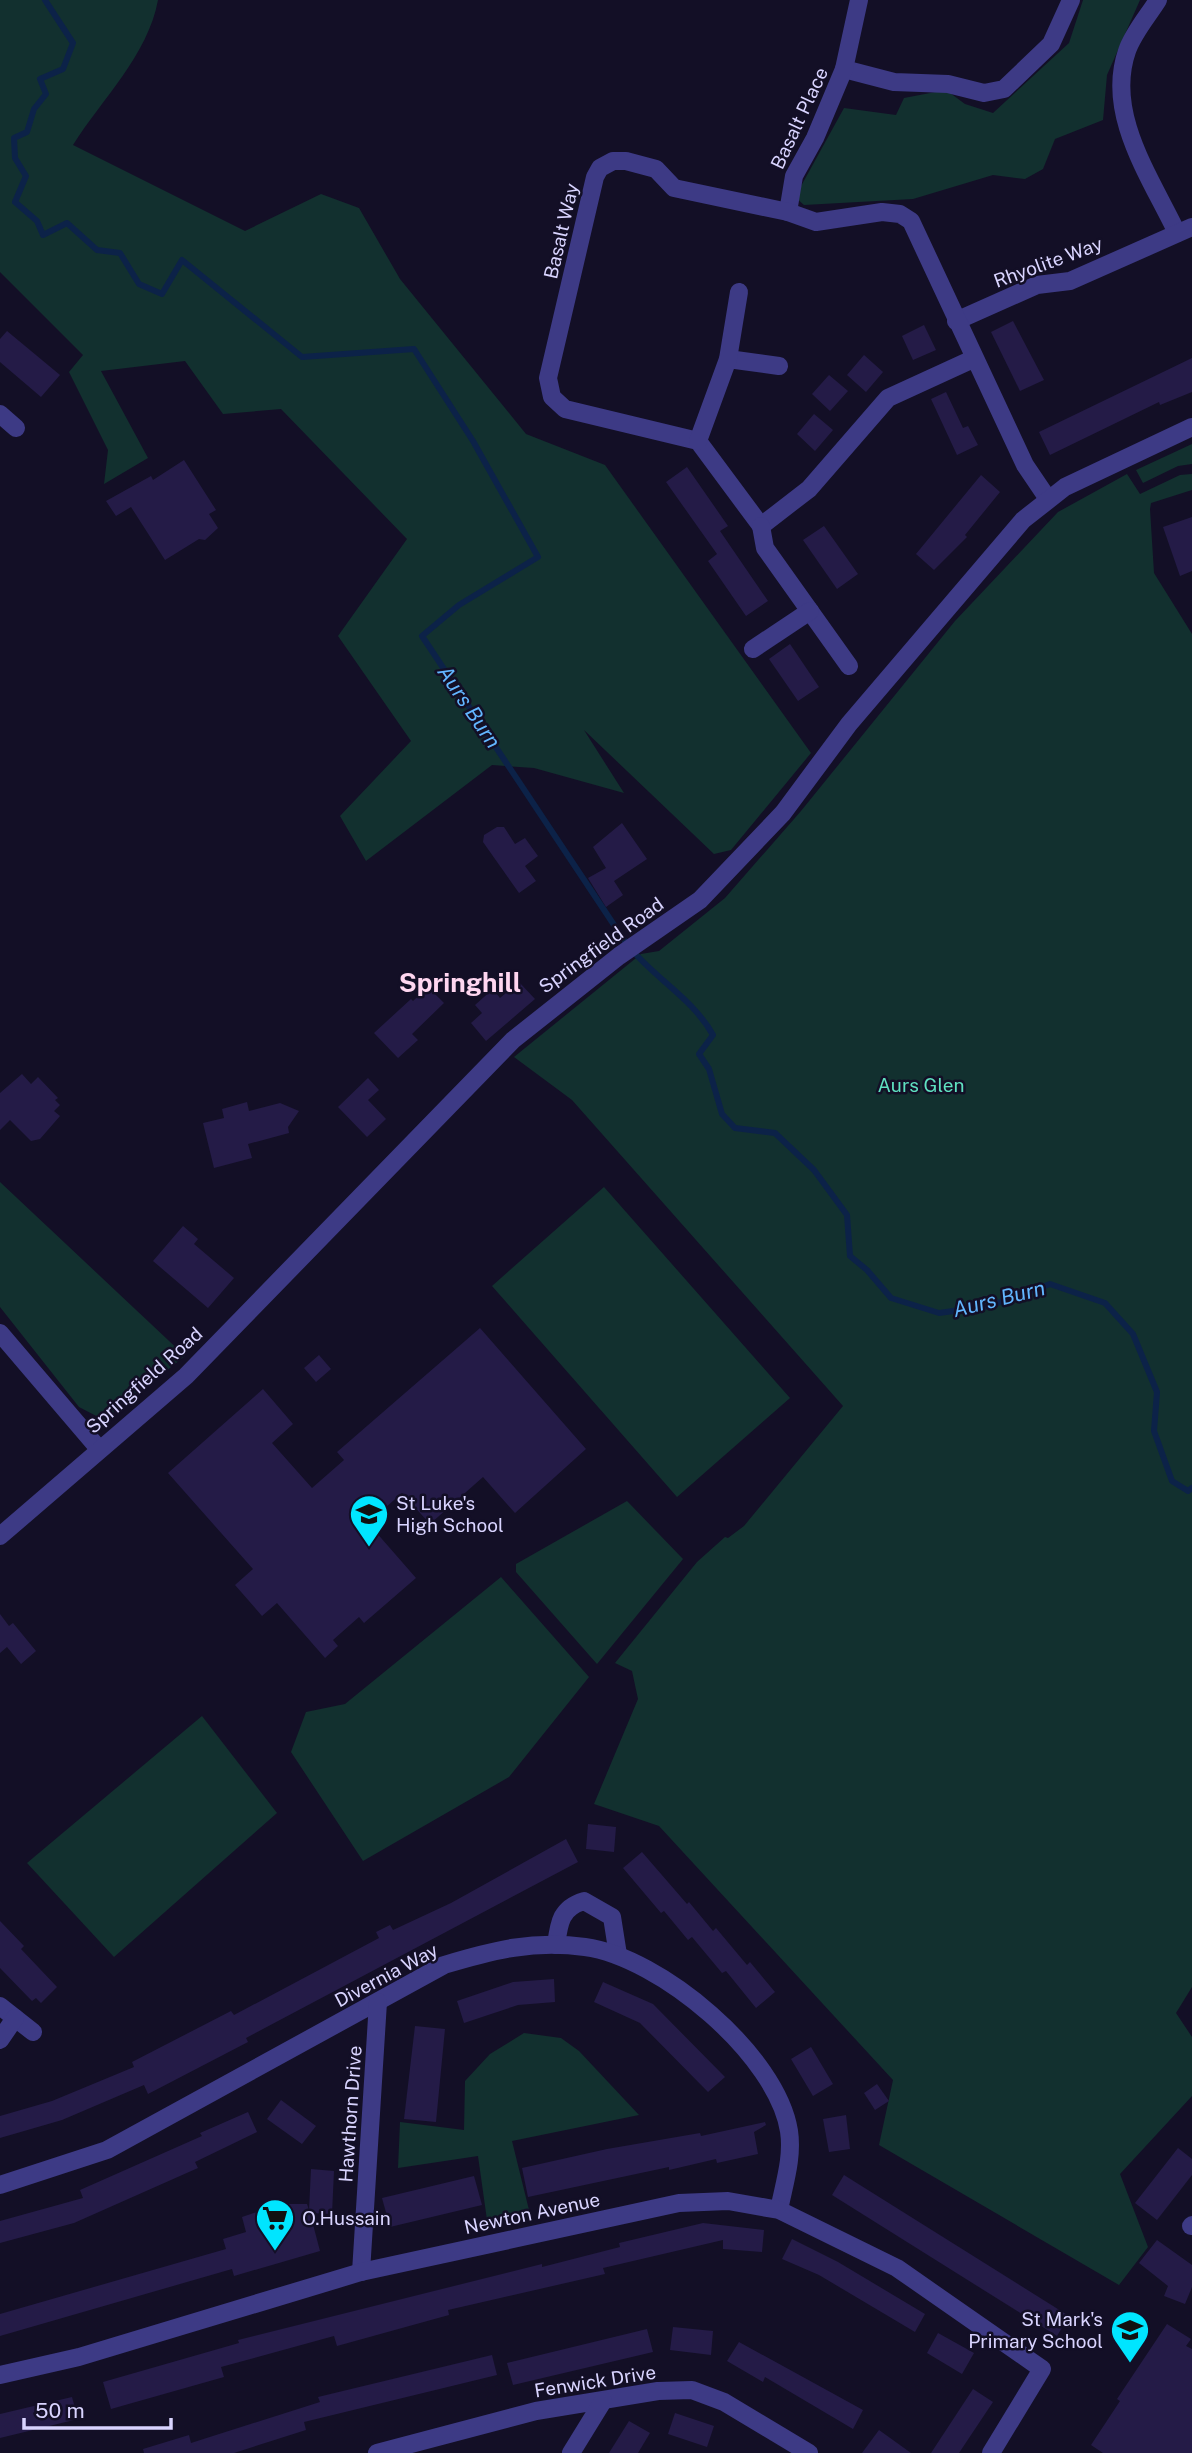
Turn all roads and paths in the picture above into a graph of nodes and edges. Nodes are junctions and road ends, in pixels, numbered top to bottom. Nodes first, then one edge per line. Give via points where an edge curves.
1 (859, 0) edge
2 (1071, 0) edge
3 (1158, 0) edge
4 (844, 69) junction
5 (788, 212) junction
6 (1184, 230) edge
7 (739, 292) dead end
8 (956, 321) junction
9 (728, 359) junction
10 (973, 359) junction
11 (779, 366) dead end
12 (0, 414) edge
13 (1192, 427) edge
14 (16, 428) dead end
15 (698, 441) junction
16 (1048, 499) junction
17 (761, 526) junction
18 (810, 611) junction
19 (753, 649) dead end
20 (849, 666) dead end
21 (0, 1333) edge
22 (99, 1449) junction
23 (0, 1536) edge
24 (555, 1945) junction
25 (618, 1955) junction
26 (378, 2002) junction
27 (0, 2006) edge
28 (15, 2018) junction
29 (33, 2032) dead end
30 (0, 2040) edge
31 (0, 2185) edge
32 (779, 2210) junction
33 (361, 2272) junction
34 (0, 2375) edge
35 (603, 2401) junction
36 (788, 2448) edge
37 (377, 2453) edge
38 (571, 2453) edge
39 (809, 2453) edge
40 (991, 2453) edge

1 - 4 street, Basalt Place
2 - 4 street via 1051,44 1004,89 984,93 948,84 894,82
3 - 6 street via 1128,48 1120,97 1125,120
4 - 5 street, Basalt Place via 794,176
5 - 8 street, Basalt Way via 816,222 882,212 911,221
5 - 15 street, Basalt Way via 674,188 656,169 626,161 607,164 595,177 548,377 552,397 565,409
6 - 8 street, Rhyolite Way via 1070,281 1037,285
7 - 9 street
8 - 10 street, Basalt Way
9 - 11 street
9 - 15 street
10 - 16 street, Basalt Way via 1025,465
10 - 17 street via 888,398 809,489
12 - 14 street
13 - 16 street, Springfield Road via 1088,475
15 - 17 street
16 - 22 street, Springfield Road via 1023,520 849,724 783,813 700,900 619,956 513,1040 186,1376
17 - 18 street via 765,548
18 - 19 street
18 - 20 street
21 - 22 street
22 - 23 street, Springfield Road
24 - 25 street, Divernia Way
24 - 25 street via 559,1919 570,1905 584,1901 612,1917
24 - 26 street, Divernia Way via 499,1948 444,1965
25 - 32 street, Divernia Way via 663,1976 725,2028 768,2079 789,2130 790,2155
26 - 31 street, Divernia Way via 107,2150
26 - 33 street, Hawthorn Drive
27 - 28 street
28 - 29 street
28 - 30 street
32 - 33 street, Newton Avenue via 728,2201 679,2203
32 - 40 street, Newton Avenue via 897,2268 1042,2369
33 - 34 street, Newton Avenue via 79,2357
35 - 36 street, Fenwick Drive via 692,2390 724,2402
35 - 37 street, Fenwick Drive via 536,2412
35 - 38 street
36 - 39 street, Fenwick Drive

